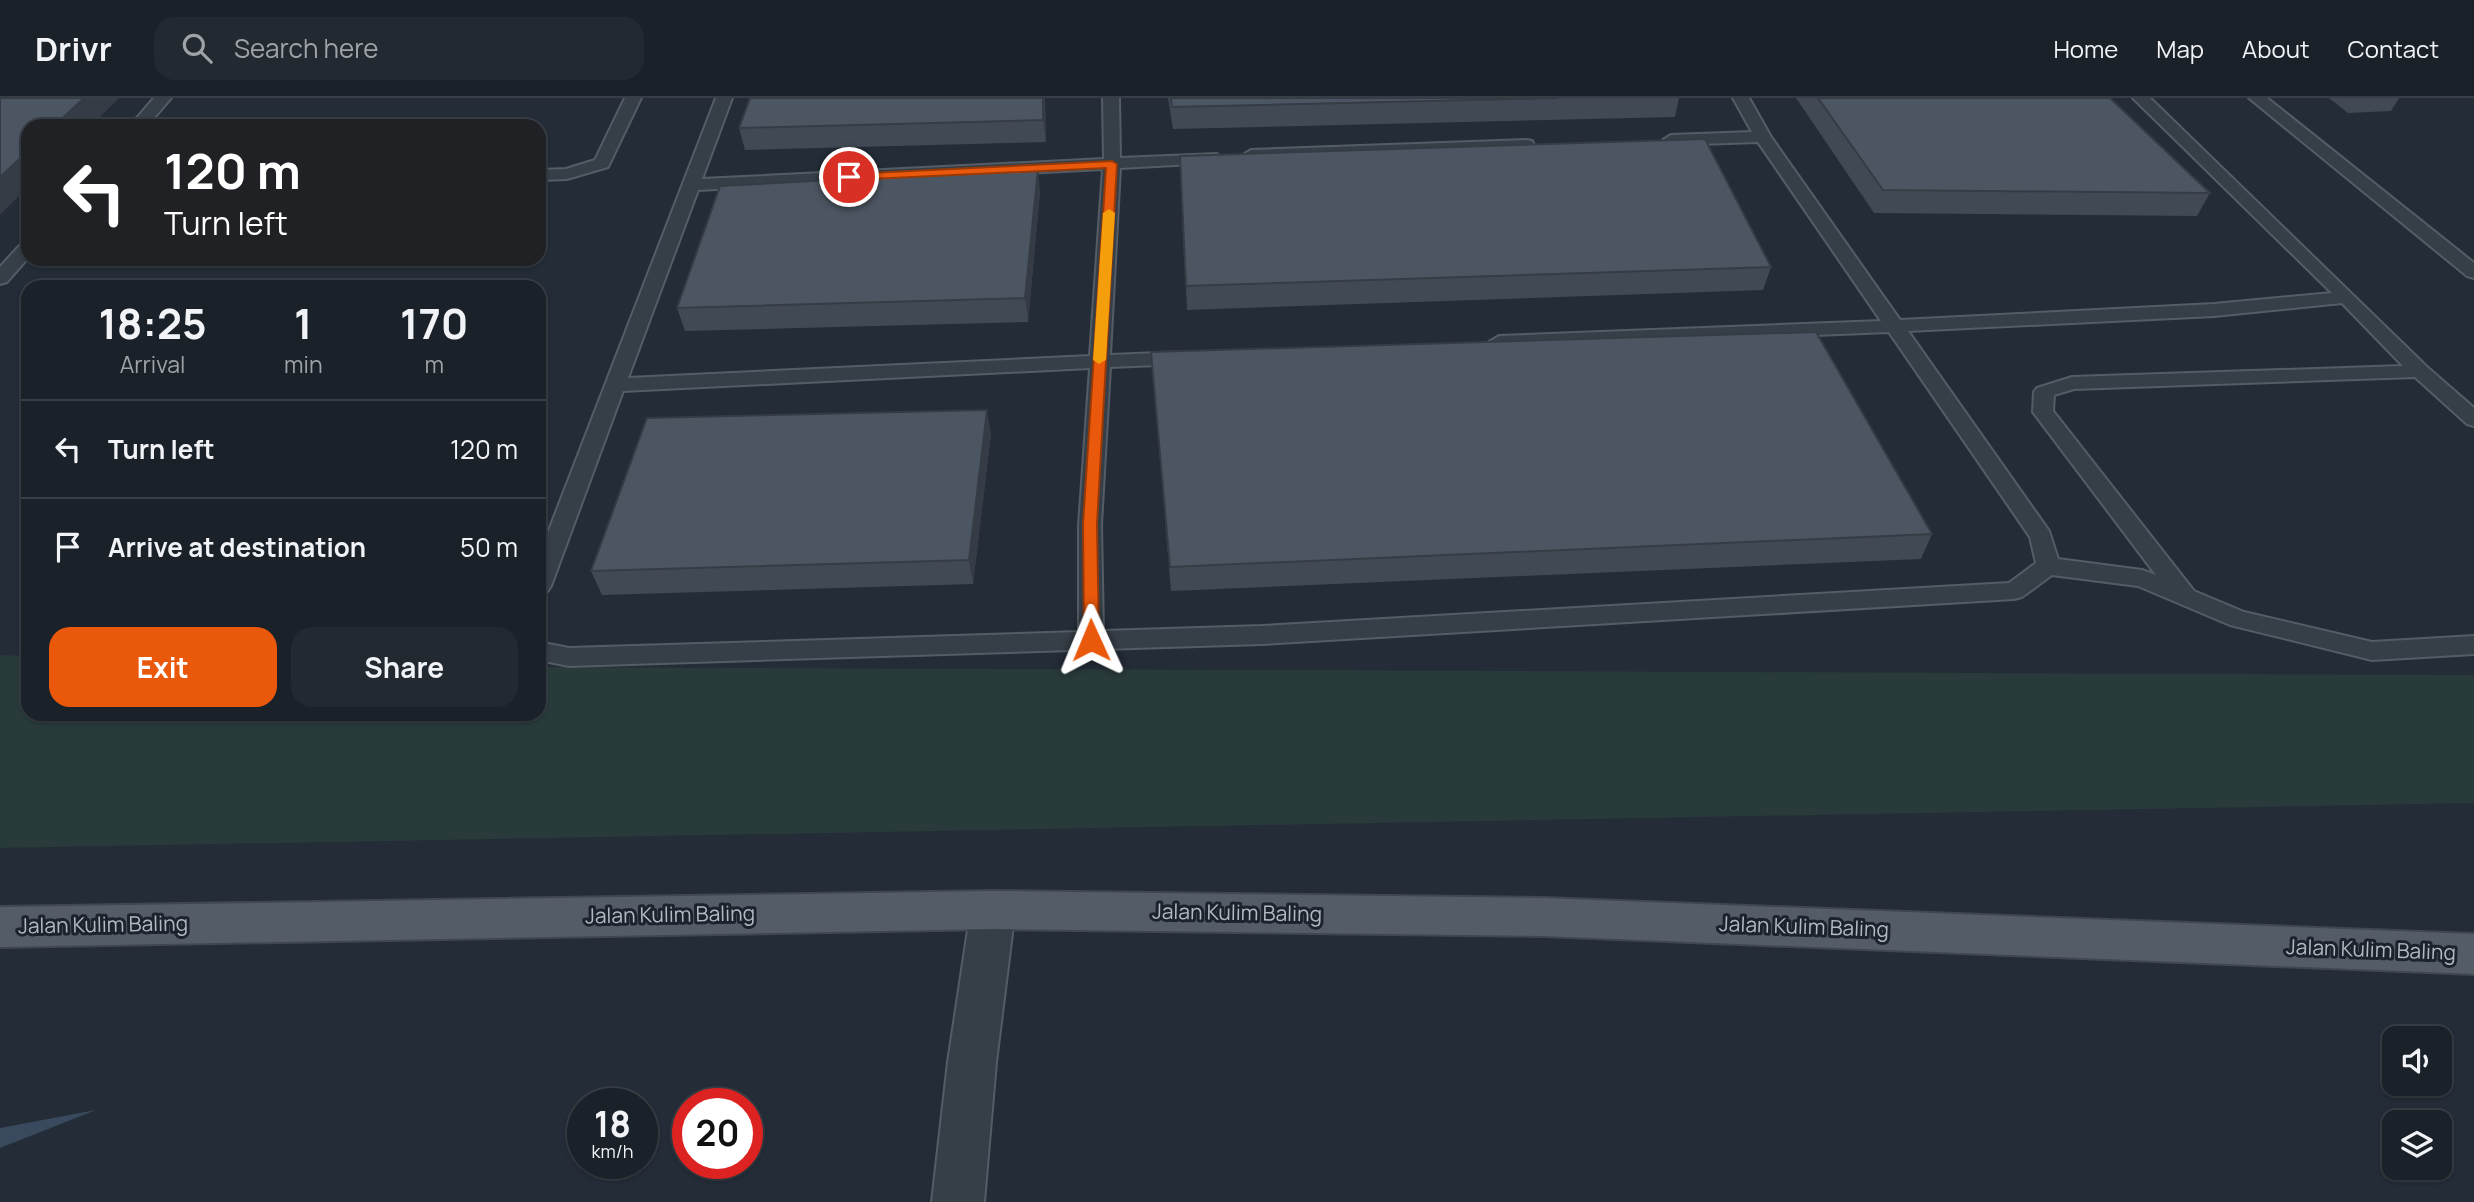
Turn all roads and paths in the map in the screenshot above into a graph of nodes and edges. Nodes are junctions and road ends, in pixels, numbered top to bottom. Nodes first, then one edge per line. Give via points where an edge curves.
1 (163, 98) edge
2 (633, 98) edge
3 (724, 98) edge
4 (1111, 98) edge
5 (1741, 98) edge
6 (2141, 98) edge
7 (2257, 98) edge
8 (144, 119) edge
9 (1763, 137) junction
10 (1653, 141) edge
11 (1544, 144) edge
12 (1112, 164) junction
13 (546, 175) edge
14 (691, 185) junction
15 (21, 254) edge
16 (4, 270) edge
17 (2474, 272) edge
18 (2347, 297) junction
19 (1893, 325) junction
20 (1486, 343) edge
21 (1196, 357) edge
22 (1099, 362) junction
23 (2420, 371) junction
24 (615, 385) junction
25 (2474, 419) edge
26 (2048, 566) junction
27 (546, 567) edge
28 (2186, 597) junction
29 (1091, 640) junction
30 (2474, 645) edge
31 (546, 652) edge
32 (993, 910) junction
33 (0, 927) edge
34 (2474, 954) edge
35 (958, 1202) edge

1 - 8 lane
2 - 13 lane via 601,163 567,174
3 - 14 lane
4 - 12 lane
5 - 9 lane
6 - 18 lane
7 - 17 lane
9 - 10 lane
9 - 19 lane
11 - 12 lane
12 - 14 lane
12 - 22 lane
14 - 24 lane
15 - 16 lane
18 - 19 lane via 2214,310
18 - 23 lane
19 - 20 lane
19 - 26 lane via 2041,536
21 - 22 lane
22 - 24 lane
22 - 29 lane via 1090,524
23 - 25 lane
23 - 28 lane via 2072,383 2043,392 2043,412
24 - 27 lane
26 - 28 lane via 2142,578
26 - 29 lane via 2014,591 1262,635
28 - 30 lane via 2238,619 2372,651
29 - 31 lane via 569,657
32 - 33 main road, Jalan Kulim Baling
32 - 34 main road, Jalan Kulim Baling via 1544,917
32 - 35 street

